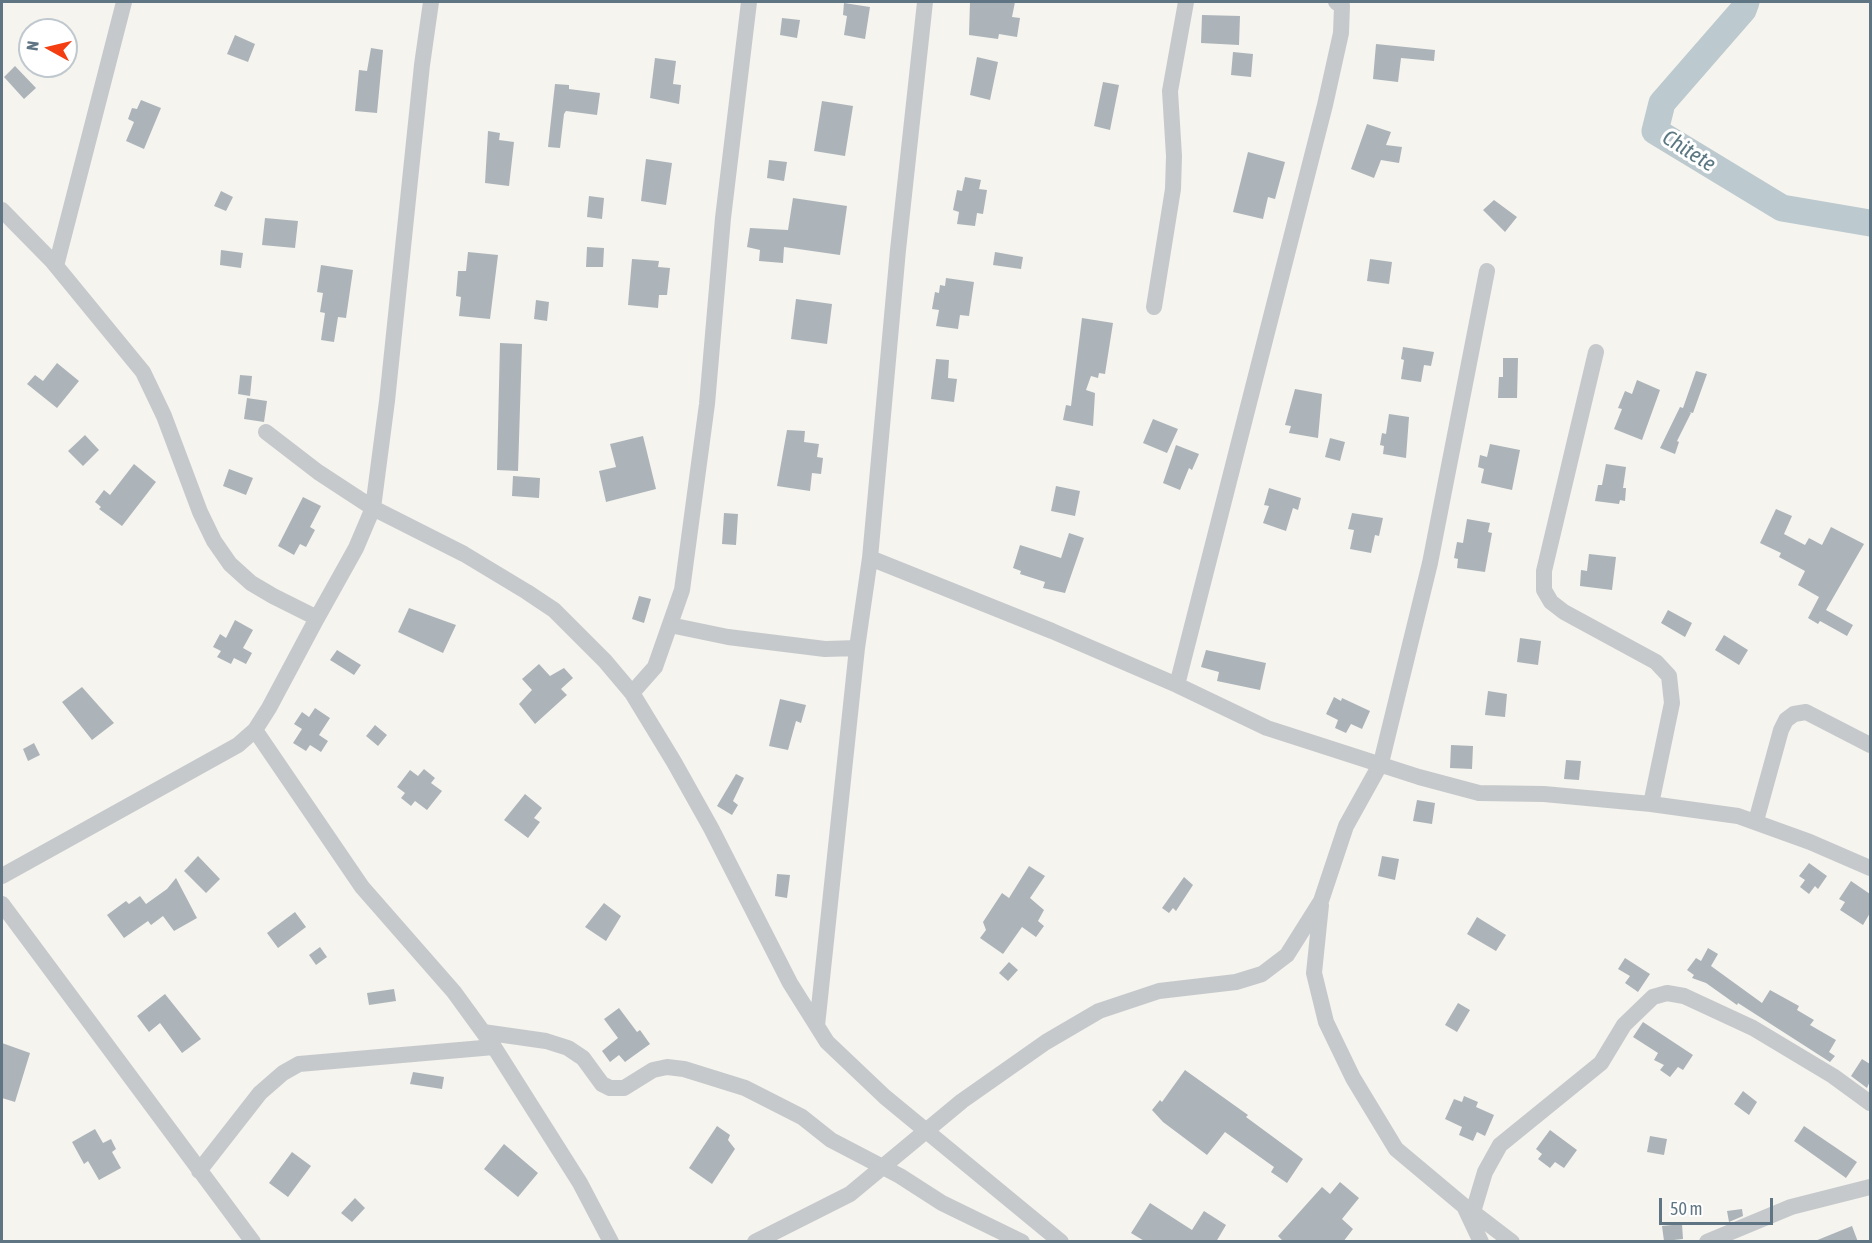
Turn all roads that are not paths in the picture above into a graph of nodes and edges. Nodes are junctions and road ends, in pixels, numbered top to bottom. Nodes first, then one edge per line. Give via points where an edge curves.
1 (124, 2) edge
2 (431, 2) edge
3 (749, 2) edge
4 (925, 2) edge
5 (1186, 2) edge
6 (1336, 2) edge
7 (2, 210) edge
8 (57, 266) junction
9 (1487, 271) dead end
10 (1154, 307) dead end
11 (1596, 352) dead end
12 (266, 432) dead end
13 (373, 508) junction
14 (870, 558) junction
15 (317, 618) junction
16 (670, 625) junction
17 (856, 648) junction
18 (1177, 685) junction
19 (632, 693) junction
20 (255, 730) junction
21 (1870, 745) edge
22 (1381, 764) junction
23 (1651, 804) junction
24 (1756, 821) junction
25 (1870, 868) edge
26 (2, 876) edge
27 (1321, 901) junction
28 (2, 904) edge
29 (817, 1026) junction
30 (483, 1032) junction
31 (494, 1047) junction
32 (1870, 1103) edge
33 (926, 1130) junction
34 (884, 1168) junction
35 (200, 1171) junction
36 (1870, 1187) edge
37 (1468, 1209) junction
38 (253, 1242) edge
39 (611, 1242) edge
40 (755, 1242) edge
41 (1022, 1242) edge
42 (1061, 1242) edge
43 (1481, 1242) edge
44 (1512, 1242) edge
45 (1707, 1242) edge

1 - 8 street
2 - 13 street
3 - 16 street via 723,218 708,404 682,590
4 - 14 street
5 - 10 street via 1170,91 1173,189
6 - 18 street via 1342,6 1341,33 1325,105
7 - 8 street
8 - 15 street via 143,372 200,512 230,564 266,592
9 - 22 street via 1430,563
11 - 23 street via 1544,571 1544,590 1563,612 1656,662 1669,676 1672,703
12 - 13 street
13 - 15 street
13 - 19 street via 465,554 554,610
14 - 17 street
14 - 18 street
15 - 20 street
16 - 17 street via 825,650
16 - 19 street via 655,667
17 - 29 street
18 - 22 street via 1267,728
19 - 29 street via 706,819 790,983
20 - 26 street via 238,745
20 - 30 street via 362,887 454,992
21 - 24 street via 1806,712 1794,714 1780,730
22 - 23 street via 1479,793 1544,794
22 - 27 street via 1346,826
23 - 24 street
24 - 25 street
27 - 33 street via 1287,955 1262,974 1236,982 1159,991 1099,1011 1046,1042
27 - 37 street via 1314,973 1326,1022 1353,1078 1396,1149
28 - 35 street
29 - 33 street via 836,1053
30 - 31 street
30 - 34 street via 568,1048 583,1058 602,1084 610,1088 624,1088 652,1070 667,1067 745,1088 802,1117 831,1140
31 - 35 street via 315,1061 292,1068 260,1092
31 - 39 street via 580,1183
32 - 37 street via 1753,1028 1684,996 1667,993 1653,997 1624,1025 1601,1063 1500,1145
33 - 34 street
33 - 42 street
34 - 40 street via 824,1209
34 - 41 street via 942,1203
35 - 38 street
36 - 45 street via 1791,1207
37 - 43 street
37 - 44 street

